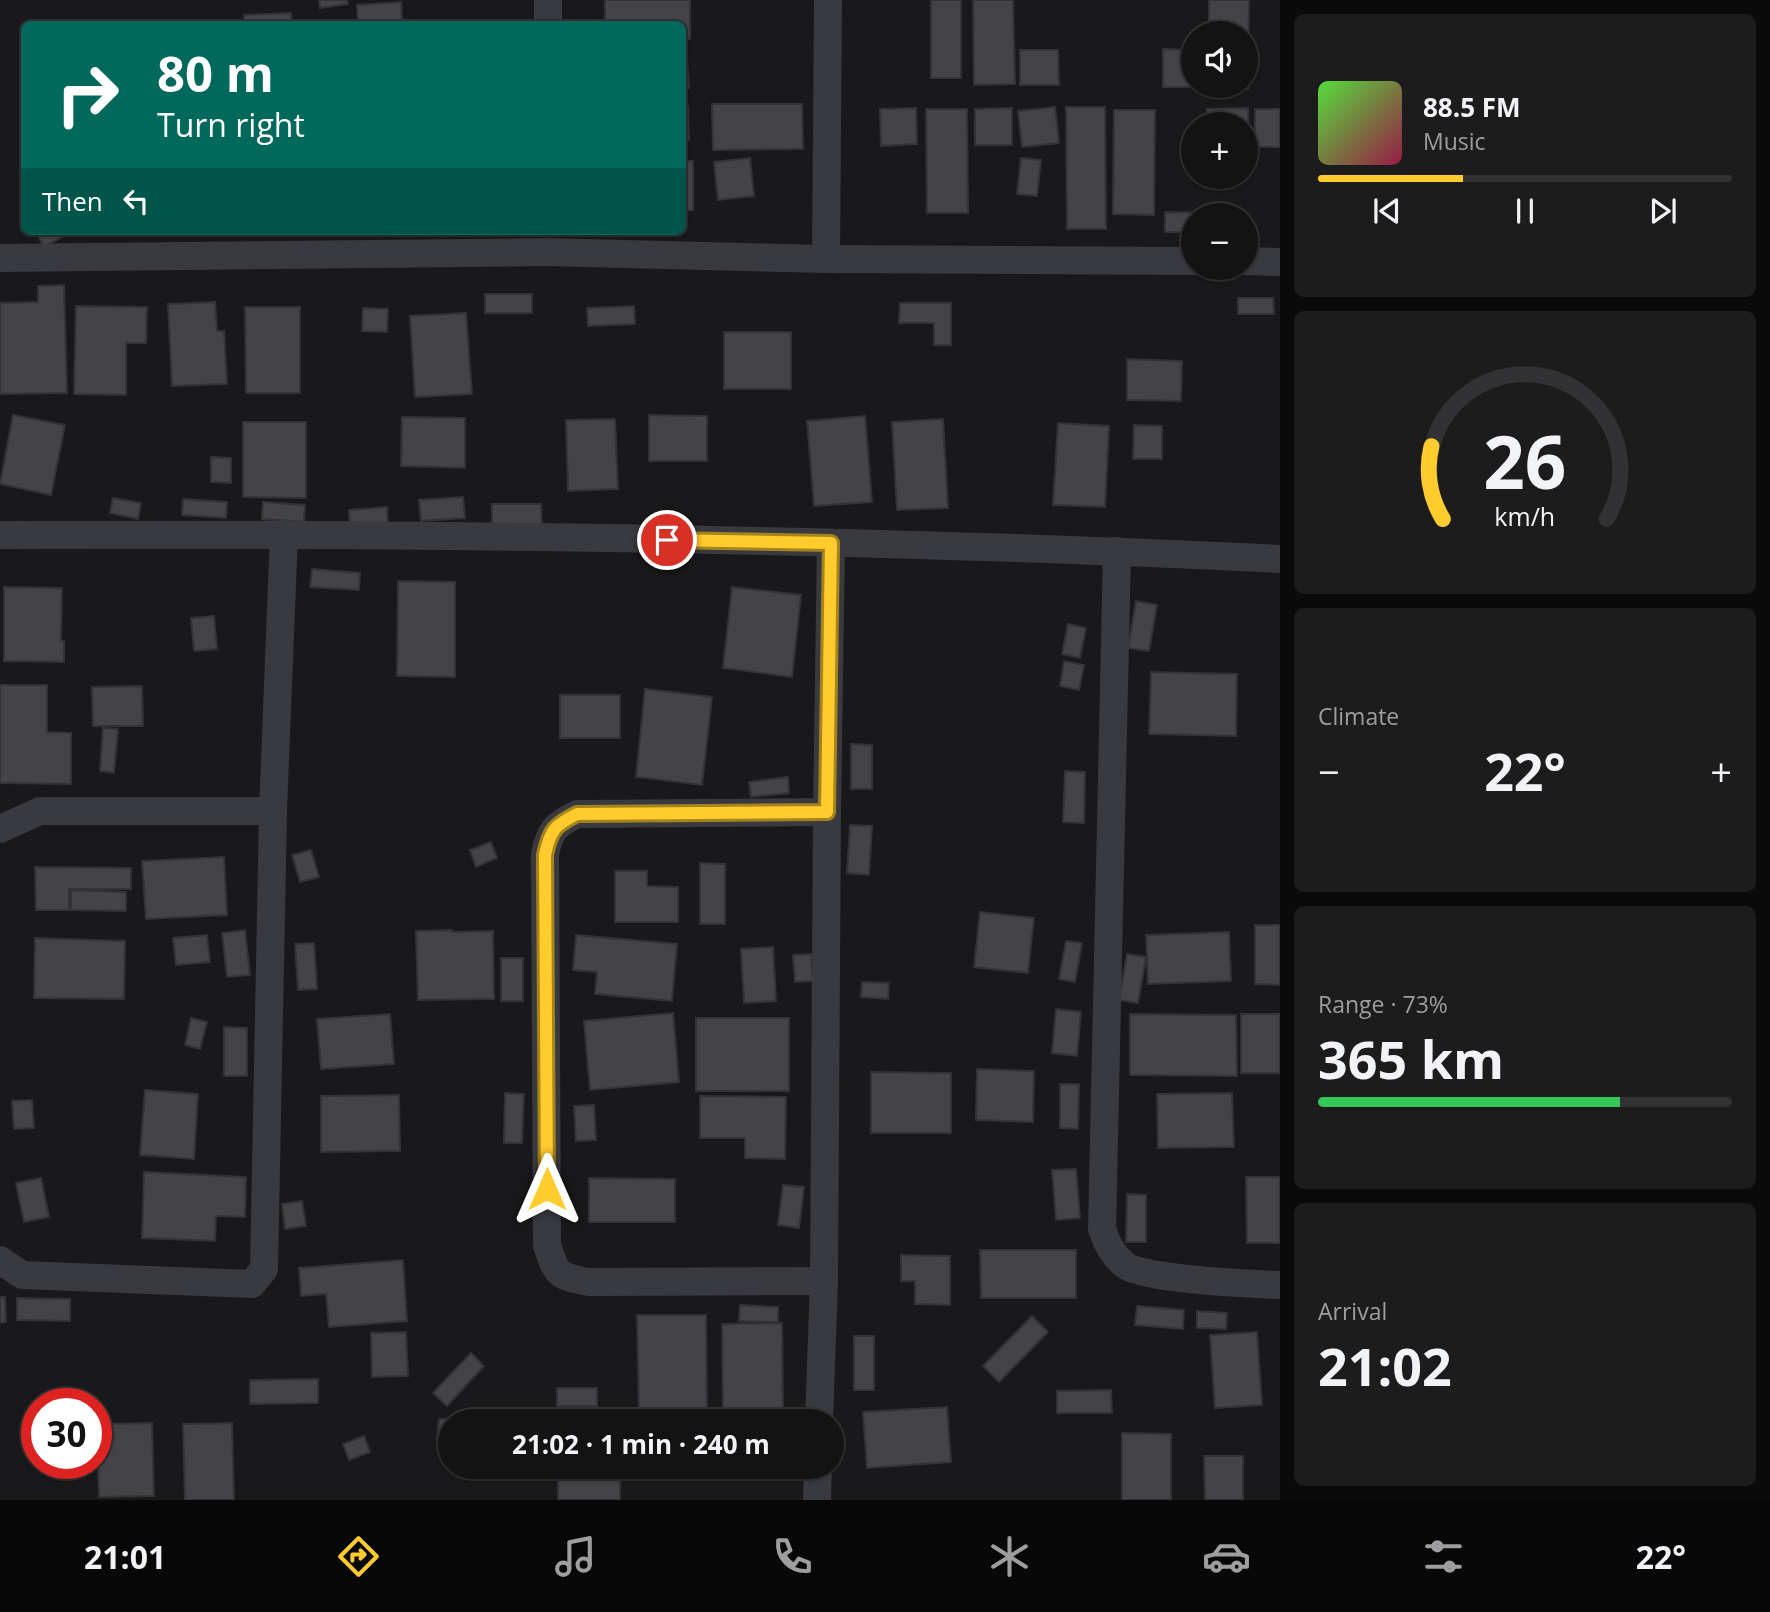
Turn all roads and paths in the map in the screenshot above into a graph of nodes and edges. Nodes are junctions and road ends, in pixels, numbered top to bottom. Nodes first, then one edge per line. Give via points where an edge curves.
1 (548, 0) edge
2 (828, 0) edge
3 (548, 21) edge
4 (547, 242) edge
5 (0, 258) edge
6 (826, 259) junction
7 (1181, 261) edge
8 (1258, 261) edge
9 (1280, 262) edge
10 (284, 534) junction
11 (0, 536) edge
12 (831, 543) junction
13 (1117, 551) junction
14 (1280, 559) edge
15 (273, 811) junction
16 (827, 812) junction
17 (0, 829) edge
18 (0, 1260) edge
19 (824, 1281) junction
20 (1280, 1285) edge
21 (819, 1409) edge
22 (818, 1479) edge
23 (817, 1500) edge

1 - 3 street
2 - 6 street
4 - 5 street
4 - 6 street
6 - 7 street
8 - 9 street
10 - 11 street
10 - 12 street
10 - 15 street
12 - 13 street
12 - 16 street
13 - 14 street
13 - 20 street via 1102,1229 1110,1250 1126,1267 1149,1274
15 - 17 street via 40,811
15 - 18 street via 264,1269 252,1284 22,1275
16 - 19 street
16 - 19 street via 577,814 558,824 548,838 545,855 547,1245 555,1268 566,1278 589,1282
19 - 21 street
22 - 23 street

